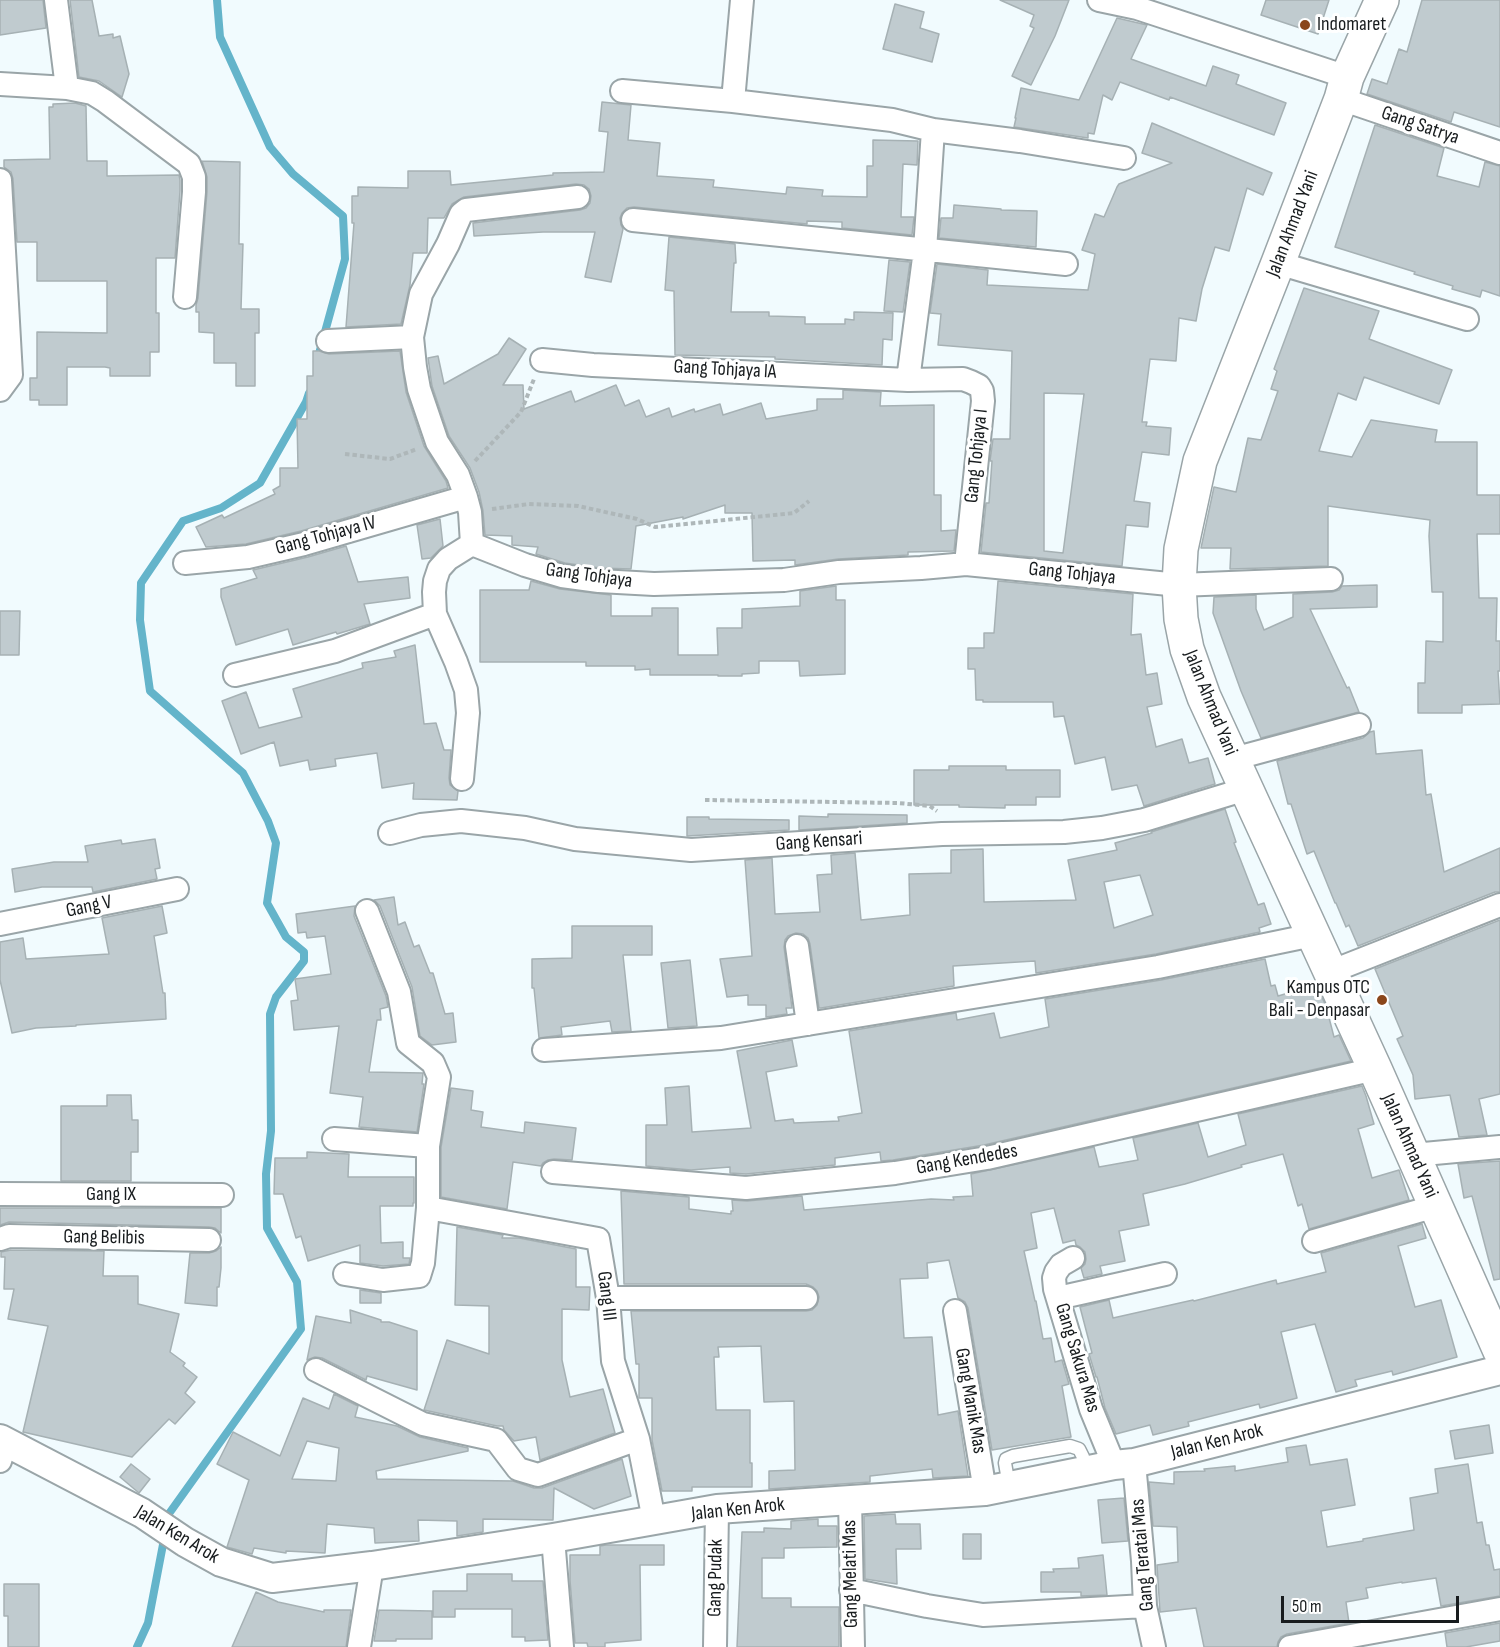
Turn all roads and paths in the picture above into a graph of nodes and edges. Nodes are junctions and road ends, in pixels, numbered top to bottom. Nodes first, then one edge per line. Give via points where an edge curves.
1 (56, 0) edge
2 (742, 0) edge
3 (1099, 0) edge
4 (1382, 0) edge
5 (0, 84) edge
6 (67, 88) junction
7 (1344, 88) junction
8 (622, 91) dead end
9 (733, 102) junction
10 (933, 130) junction
11 (1500, 153) edge
12 (1124, 158) dead end
13 (0, 180) edge
14 (578, 197) dead end
15 (633, 220) dead end
16 (925, 250) junction
17 (1278, 263) junction
18 (1066, 264) dead end
19 (185, 297) dead end
20 (1467, 319) dead end
21 (412, 337) junction
22 (328, 341) dead end
23 (542, 360) joint
24 (908, 380) junction
25 (0, 390) edge
26 (437, 442) junction
27 (345, 454) dead end
28 (458, 475) junction
29 (809, 501) dead end
30 (468, 504) junction
31 (472, 544) junction
32 (184, 563) dead end
33 (966, 564) junction
34 (1331, 579) dead end
35 (1179, 585) junction
36 (435, 614) junction
37 (235, 675) dead end
38 (1359, 725) dead end
39 (1233, 759) junction
40 (462, 779) dead end
41 (1246, 789) junction
42 (705, 800) dead end
43 (390, 833) dead end
44 (942, 834) junction
45 (177, 889) dead end
46 (1500, 905) edge
47 (367, 911) dead end
48 (0, 924) edge
49 (1313, 935) junction
50 (797, 946) dead end
51 (1330, 972) junction
52 (808, 1024) junction
53 (544, 1050) dead end
54 (1375, 1069) junction
55 (334, 1139) dead end
56 (428, 1146) junction
57 (1500, 1147) edge
58 (1413, 1155) junction
59 (552, 1172) dead end
60 (0, 1194) edge
61 (222, 1195) dead end
62 (1436, 1206) junction
63 (428, 1208) junction
64 (0, 1239) edge
65 (208, 1240) dead end
66 (1314, 1241) dead end
67 (1073, 1258) dead end
68 (345, 1274) dead end
69 (1165, 1274) dead end
70 (807, 1298) dead end
71 (1059, 1298) junction
72 (608, 1299) junction
73 (955, 1311) dead end
74 (1500, 1351) edge
75 (316, 1370) dead end
76 (1500, 1370) edge
77 (638, 1439) junction
78 (2, 1447) edge
79 (1124, 1464) junction
80 (997, 1489) junction
81 (850, 1500) junction
82 (717, 1509) junction
83 (654, 1521) junction
84 (552, 1538) junction
85 (372, 1566) junction
86 (851, 1590) junction
87 (1145, 1606) junction
88 (1500, 1609) edge
89 (359, 1647) edge
90 (562, 1647) edge
91 (715, 1647) edge
92 (853, 1647) edge
93 (1154, 1647) edge
94 (1290, 1647) edge

1 - 6 street
2 - 9 street
3 - 7 street, Gang Satrya via 1137,8
4 - 7 main road, Jalan Ahmad Yani
5 - 6 street
6 - 19 street via 92,93 105,101 189,164 194,192
7 - 11 street, Gang Satrya
7 - 17 main road, Jalan Ahmad Yani
8 - 9 street
9 - 10 street via 892,120
10 - 12 street
10 - 16 street
13 - 25 street via 11,375
14 - 21 street via 470,208 461,214 421,294
15 - 16 street
16 - 18 street
16 - 24 street
17 - 20 street
17 - 35 main road, Jalan Ahmad Yani via 1200,461 1181,549
21 - 22 street
21 - 26 street via 419,389
23 - 24 street, Gang Tohjaya IA
23 - 28 path via 521,412
24 - 33 street, Gang Tohjaya I via 963,379 979,386 982,392
26 - 27 path via 390,459
26 - 28 street
28 - 30 street
29 - 30 path via 794,513 655,526 578,506
30 - 31 street
30 - 32 street, Gang Tohjaya IV via 248,557
31 - 33 street, Gang Tohjaya via 562,576 654,584 784,580 839,572
31 - 36 street via 439,569
33 - 35 street, Gang Tohjaya
34 - 35 street, Gang Tohjaya
35 - 39 main road, Jalan Ahmad Yani via 1181,619 1192,668
36 - 37 street via 335,651
36 - 40 street via 466,690 468,713
38 - 39 street
39 - 41 main road, Jalan Ahmad Yani
41 - 44 street, Gang Kensari via 1144,820 1102,828
41 - 49 main road, Jalan Ahmad Yani
42 - 44 path via 930,806 941,819
43 - 44 street, Gang Kensari via 461,821 525,828 575,839 691,850
45 - 48 street, Gang V
46 - 51 street
47 - 56 street via 399,992 408,1043 433,1063 439,1077
49 - 51 main road, Jalan Ahmad Yani
49 - 52 street via 1158,967
50 - 52 street
51 - 54 main road, Jalan Ahmad Yani
52 - 53 street via 721,1038
54 - 58 main road, Jalan Ahmad Yani
54 - 59 street, Gang Kendedes via 987,1158 895,1173 746,1188
55 - 56 street
56 - 63 street
57 - 58 street
58 - 62 main road, Jalan Ahmad Yani
60 - 61 street, Gang IX
62 - 66 street
62 - 74 main road, Jalan Ahmad Yani
63 - 68 street via 419,1276 383,1280
63 - 72 street, Gang III via 598,1239
64 - 65 street, Gang Belibis via 9,1236
67 - 71 street, Gang Sakura Mas via 1056,1272
69 - 71 street
70 - 72 street
71 - 79 street, Gang Sakura Mas via 1091,1410
72 - 77 street, Gang III via 613,1361
73 - 80 street, Gang Manik Mas
75 - 77 street via 423,1425 496,1440 518,1469 538,1475
76 - 79 street, Jalan Ken Arok
77 - 83 street, Gang III
78 - 85 street, Jalan Ken Arok via 142,1513 221,1562 272,1578
79 - 80 street, Jalan Ken Arok
79 - 87 street, Gang Teratai Mas via 1143,1561
80 - 81 street, Jalan Ken Arok
81 - 82 street, Jalan Ken Arok
81 - 86 street, Gang Melati Mas
82 - 83 street, Jalan Ken Arok
82 - 91 street, Gang Pudak
83 - 84 street, Jalan Ken Arok
84 - 85 street, Jalan Ken Arok
84 - 90 street
85 - 89 street
86 - 87 street via 983,1615
86 - 92 street, Gang Melati Mas
87 - 93 street, Gang Teratai Mas
88 - 94 street

